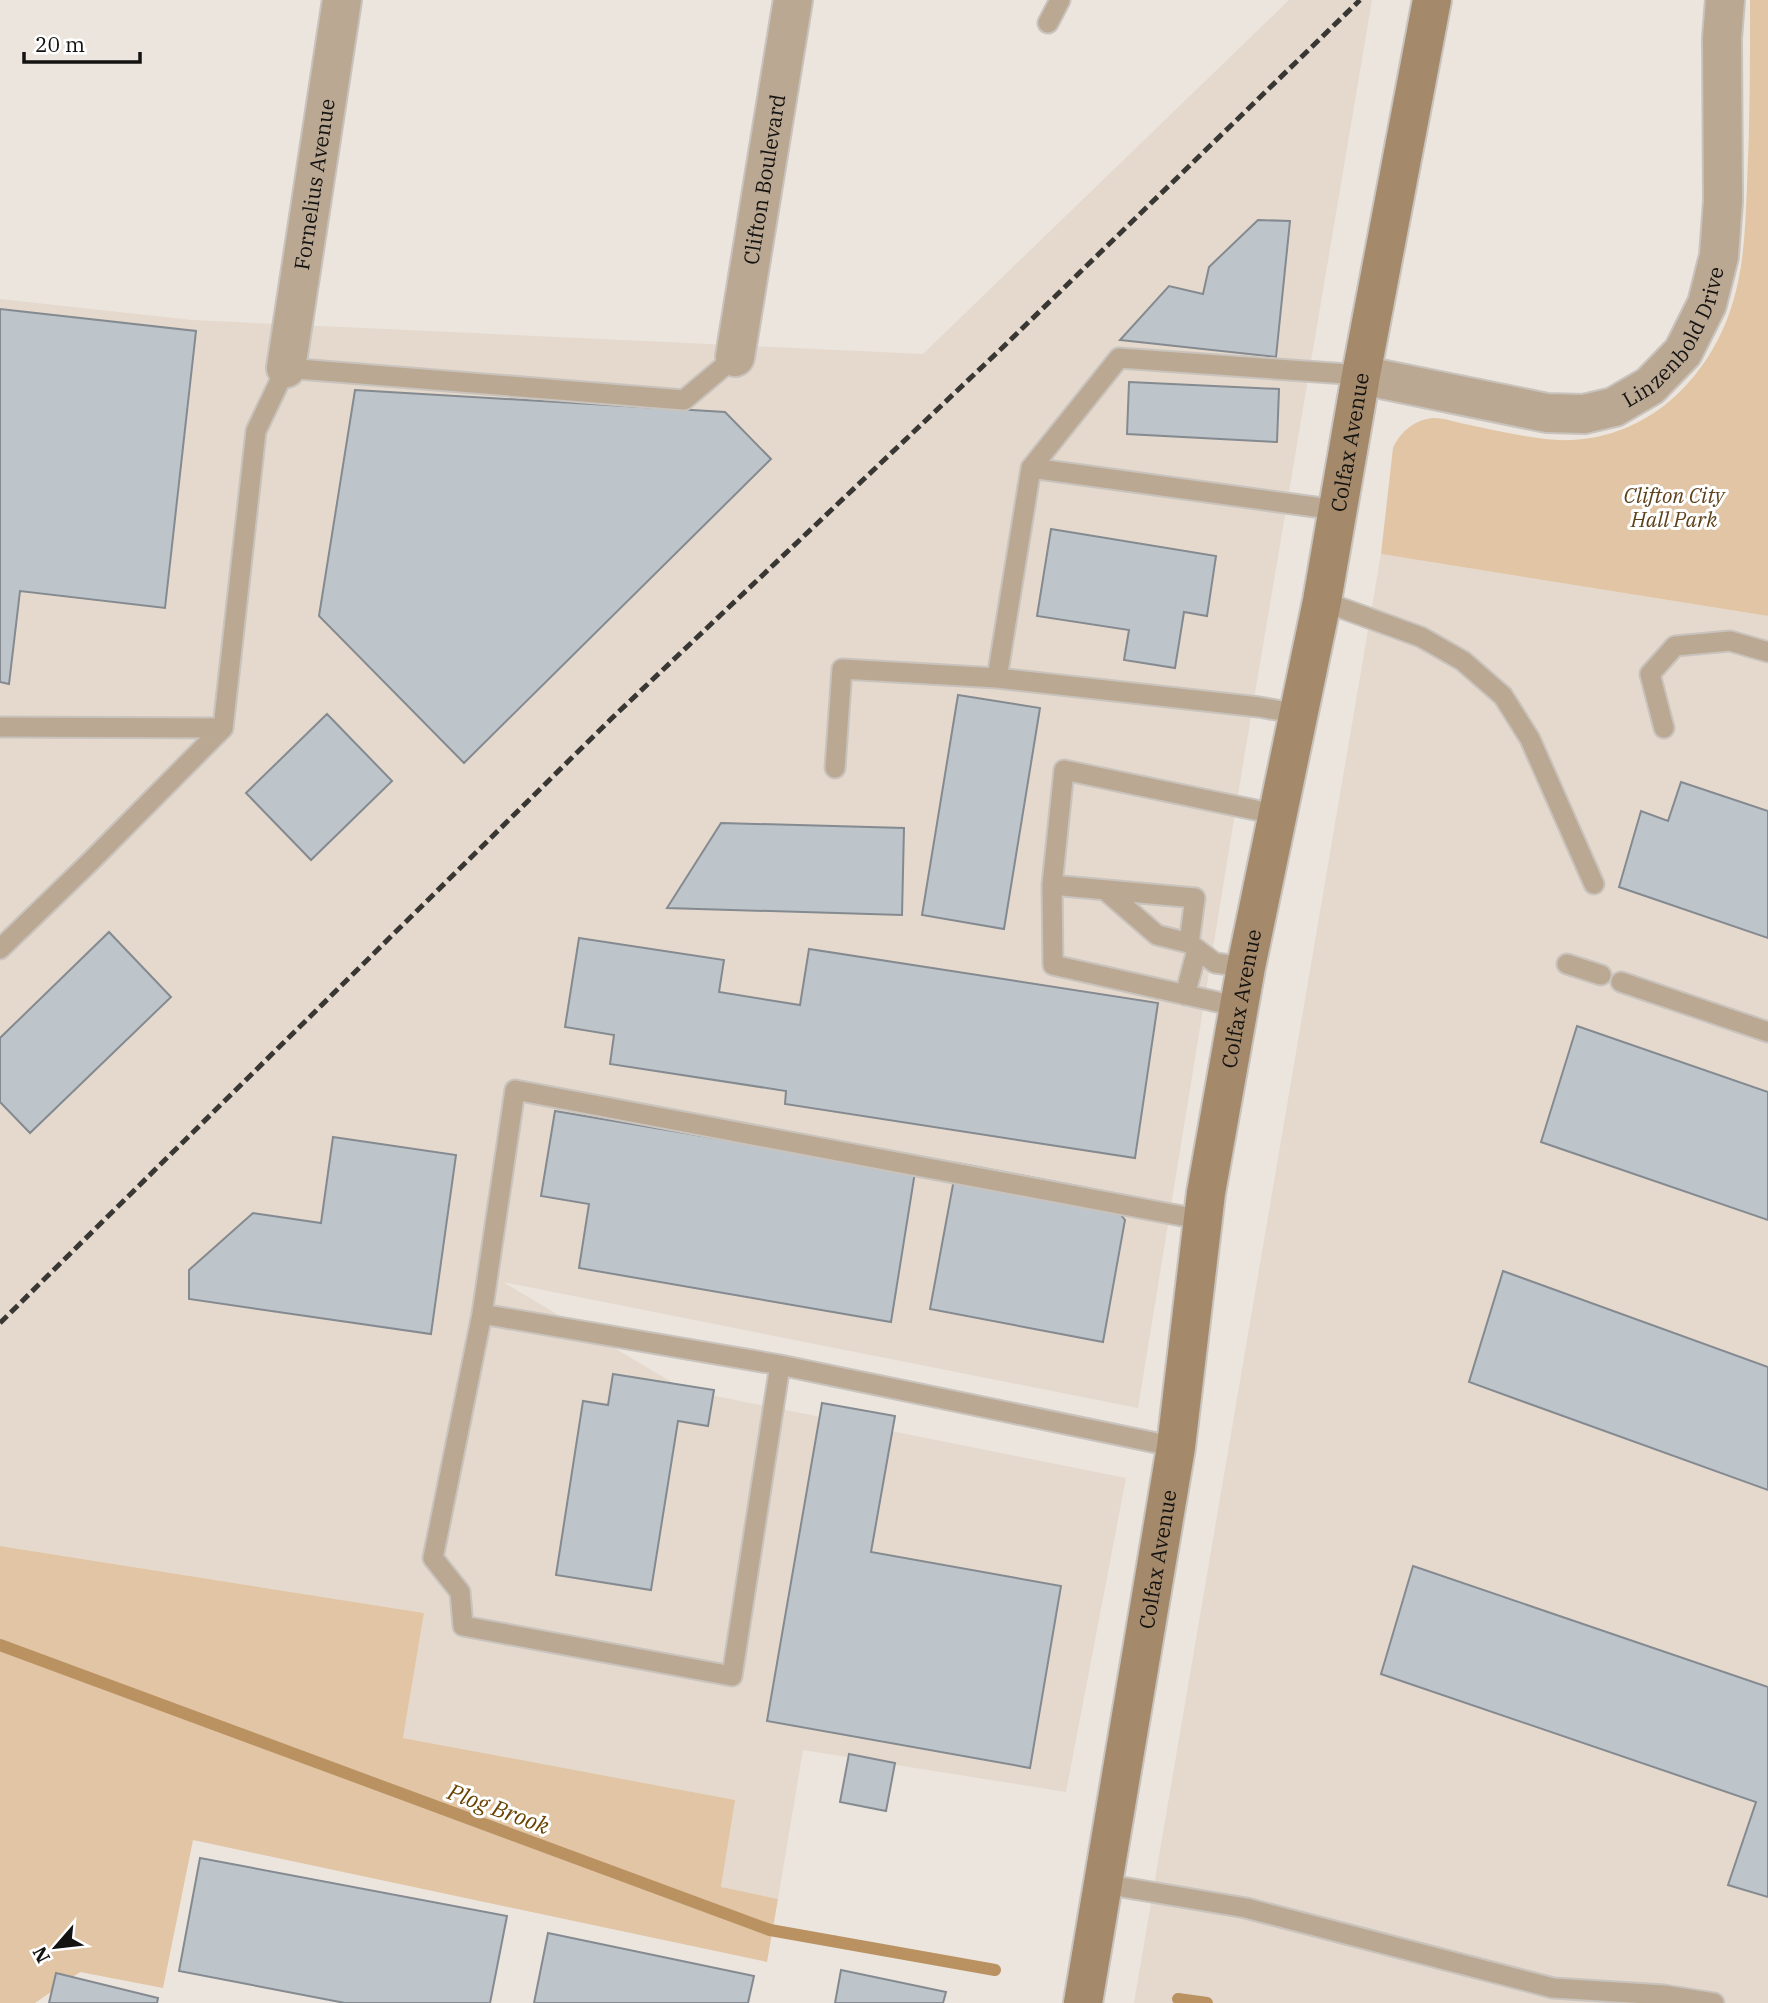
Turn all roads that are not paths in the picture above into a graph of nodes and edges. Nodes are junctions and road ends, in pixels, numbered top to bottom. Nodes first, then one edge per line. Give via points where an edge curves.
1 (342, 0) edge
2 (793, 0) edge
3 (1060, 0) edge
4 (1432, 0) edge
5 (1725, 0) edge
6 (1048, 23) dead end
7 (735, 357) joint
8 (286, 368) junction
9 (1361, 375) junction
10 (1031, 468) junction
11 (1336, 510) junction
12 (1322, 601) junction
13 (1768, 652) edge
14 (997, 678) junction
15 (1299, 714) junction
16 (0, 727) edge
17 (223, 728) junction
18 (1664, 728) dead end
19 (835, 768) dead end
20 (1279, 815) junction
21 (1594, 884) dead end
22 (1052, 885) junction
23 (1105, 890) junction
24 (1193, 946) junction
25 (0, 949) edge
26 (1567, 964) dead end
27 (1246, 967) junction
28 (1601, 975) dead end
29 (1621, 982) dead end
30 (1185, 995) junction
31 (1240, 1007) junction
32 (1768, 1032) edge
33 (1203, 1220) junction
34 (482, 1314) junction
35 (780, 1365) junction
36 (1176, 1447) junction
37 (1104, 1884) junction
38 (1083, 2003) edge
39 (1714, 2003) edge

1 - 8 street, Fornelius Avenue
2 - 7 street, Clifton Boulevard
3 - 6 lane
4 - 9 street, Colfax Avenue
5 - 9 street, Linzenbold Drive via 1719,256 1707,304 1683,352 1650,386 1614,407 1584,414 1547,413
7 - 8 lane via 684,400
8 - 17 lane via 256,431
9 - 10 lane via 1119,358
9 - 11 street, Colfax Avenue
10 - 11 lane
10 - 14 lane
11 - 12 street, Colfax Avenue
12 - 15 street, Colfax Avenue
12 - 21 lane via 1421,637 1463,661 1503,696 1530,739
13 - 18 lane via 1730,641 1675,646 1650,674
14 - 15 lane
14 - 19 lane via 842,668
15 - 20 street, Colfax Avenue
16 - 17 lane
17 - 25 lane
20 - 22 lane via 1064,770
20 - 27 street, Colfax Avenue
22 - 23 lane
22 - 30 lane via 1053,965
23 - 24 lane via 1157,936
23 - 24 lane via 1195,898
24 - 27 lane via 1215,963
24 - 30 lane
26 - 28 lane
27 - 31 street, Colfax Avenue
29 - 32 lane
30 - 31 lane
31 - 33 street, Colfax Avenue
33 - 34 lane via 514,1090
33 - 36 street, Colfax Avenue
34 - 35 lane
34 - 35 lane via 433,1558 460,1592 463,1626 732,1676
35 - 36 lane
36 - 37 street, Colfax Avenue
37 - 38 street, Colfax Avenue
37 - 39 lane via 1246,1908 1553,1988

